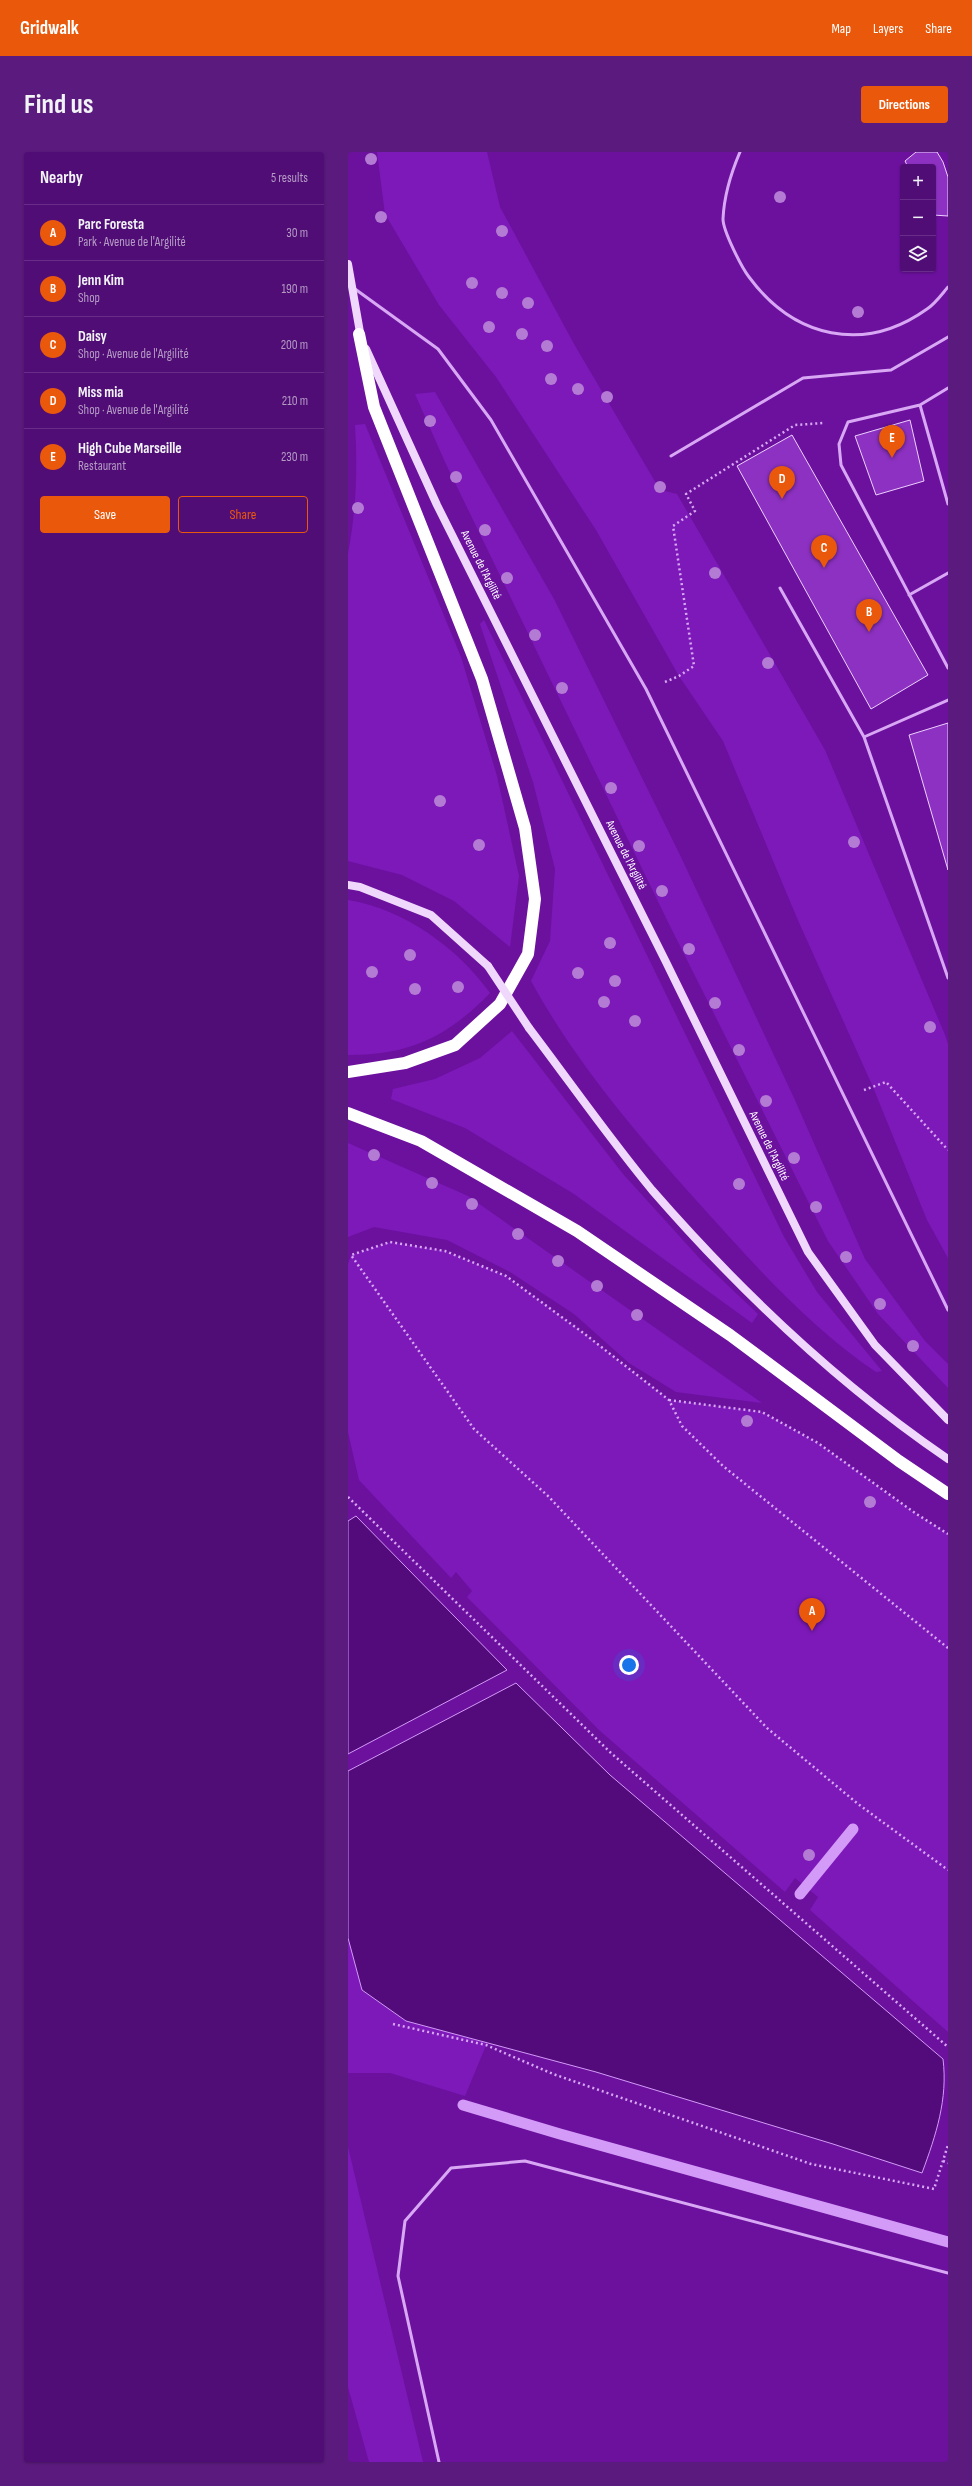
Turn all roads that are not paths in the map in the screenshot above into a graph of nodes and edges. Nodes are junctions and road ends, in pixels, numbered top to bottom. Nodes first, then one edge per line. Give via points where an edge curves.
1 (740, 152) edge
2 (348, 264) edge
3 (350, 286) junction
4 (948, 287) edge
5 (359, 334) junction
6 (948, 337) edge
7 (948, 388) edge
8 (920, 405) junction
9 (671, 456) dead end
10 (948, 504) edge
11 (948, 573) edge
12 (780, 588) dead end
13 (909, 595) junction
14 (948, 668) edge
15 (948, 700) edge
16 (864, 737) junction
17 (348, 885) edge
18 (948, 978) edge
19 (348, 1072) edge
20 (348, 1112) edge
21 (948, 1310) edge
22 (948, 1420) edge
23 (948, 1458) edge
24 (948, 1494) edge
25 (948, 2273) edge
26 (439, 2462) edge

1 - 4 lane via 731,173 723,221 741,266 763,296 804,326 842,336 888,329 928,309
2 - 3 street, Avenue de l'Argilité
3 - 5 street, Avenue de l'Argilité
3 - 21 lane via 438,349 491,420 646,689
5 - 19 highway via 374,407 482,679 525,828 535,900 528,954 500,1004 455,1045 405,1063
5 - 22 street, Avenue de l'Argilité via 437,505 663,955 808,1252 875,1345
6 - 9 lane via 891,370 803,378
7 - 8 lane
8 - 10 lane
8 - 13 lane via 848,422 839,444 841,465
11 - 13 lane
12 - 16 lane
13 - 14 lane
15 - 16 lane
16 - 18 lane
17 - 23 street, bridge via 360,886 431,915 488,966 529,1028 652,1189 755,1299 855,1391
20 - 24 highway via 421,1141 577,1231 730,1335 899,1461
25 - 26 lane via 525,2161 451,2168 405,2221 398,2276

